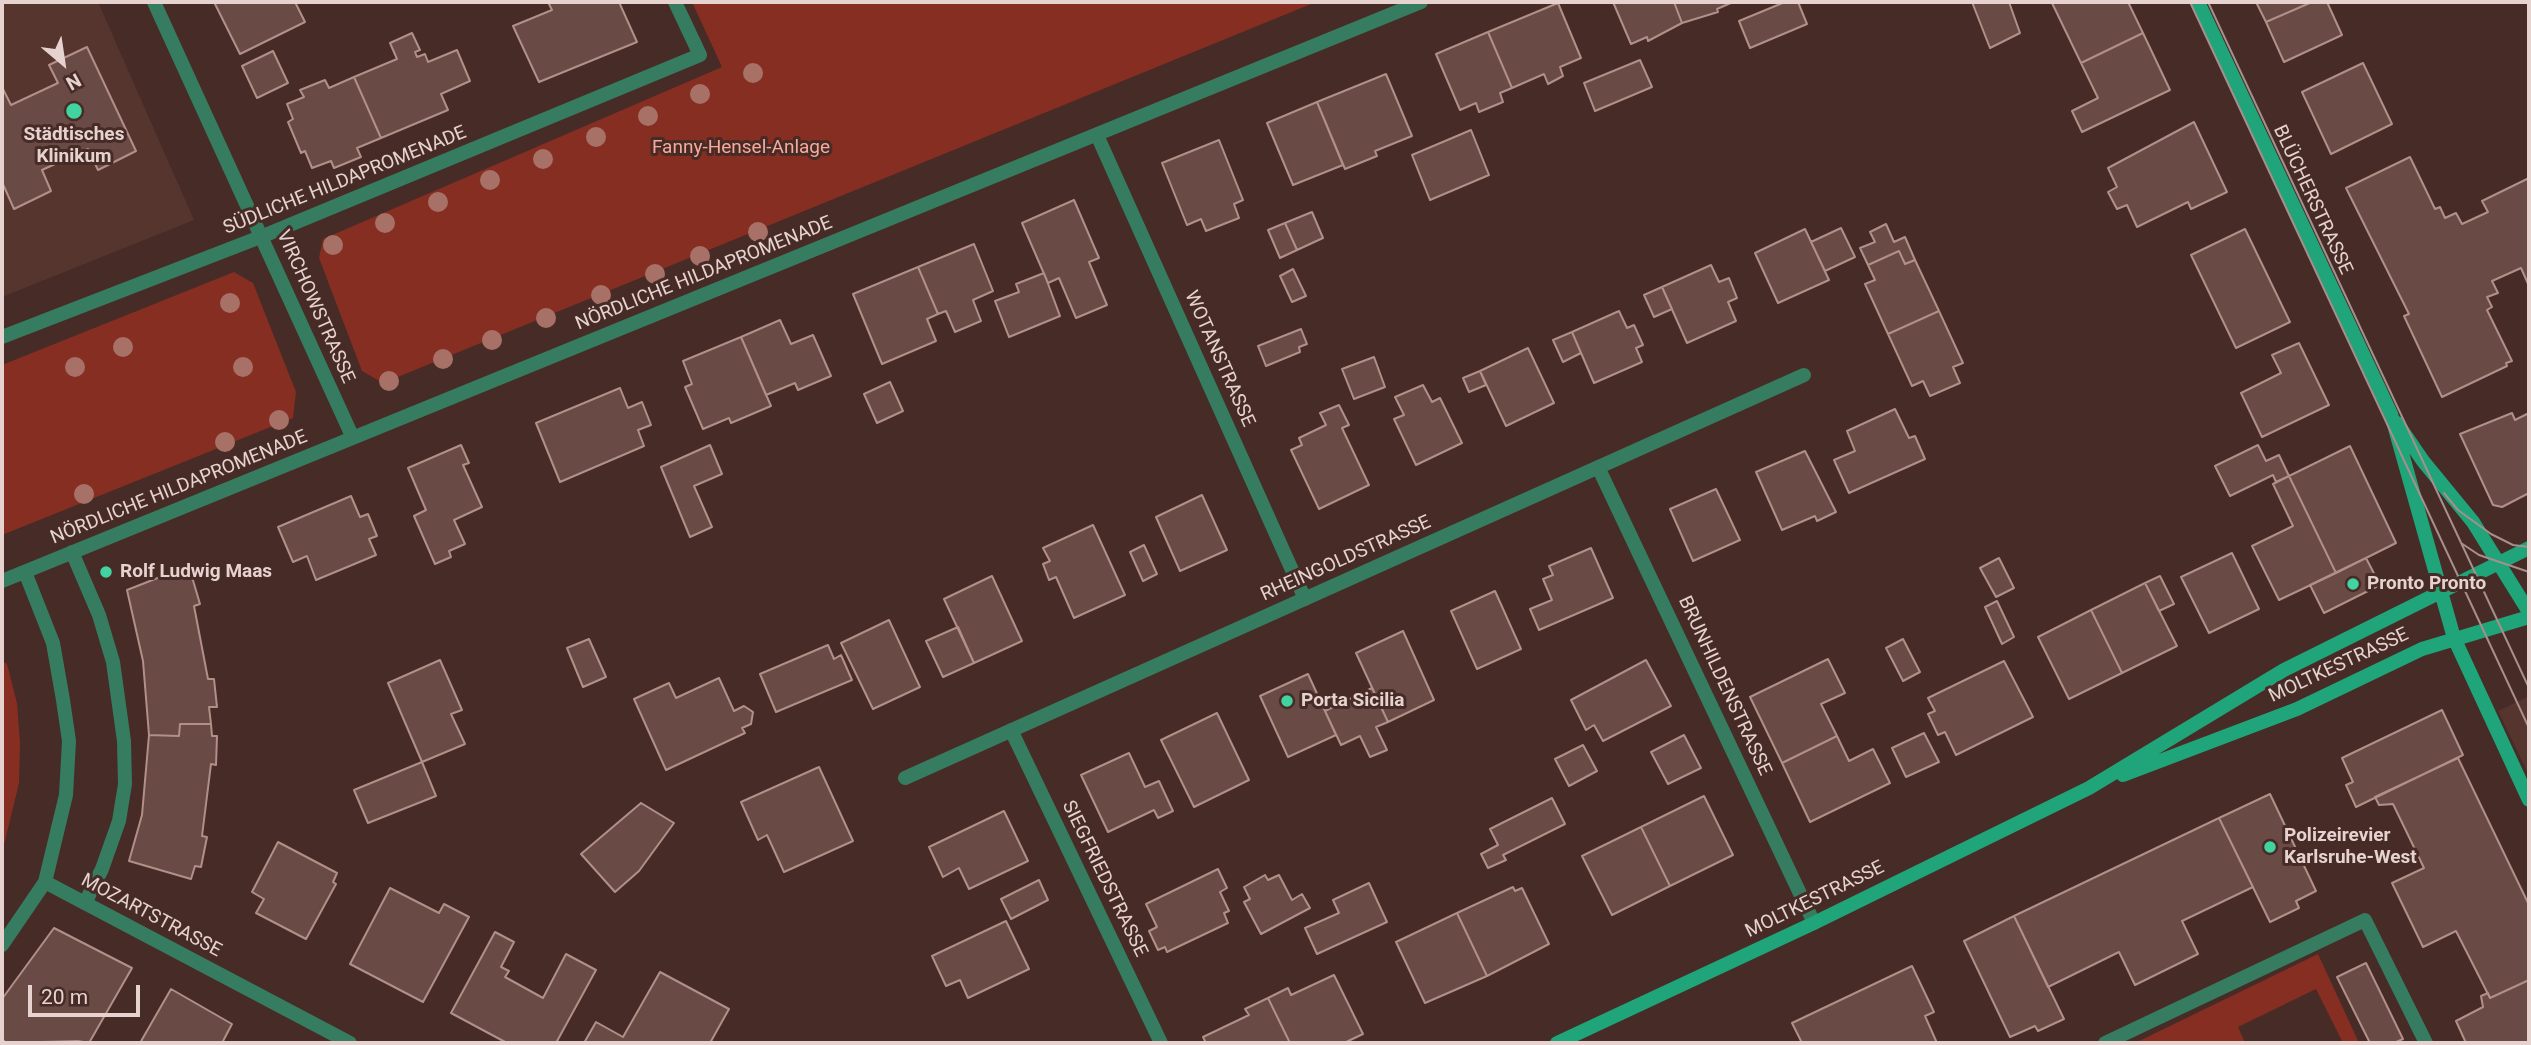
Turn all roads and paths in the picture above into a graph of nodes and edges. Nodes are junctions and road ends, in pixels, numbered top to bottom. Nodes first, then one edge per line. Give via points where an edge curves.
1 (153, 2) edge
2 (675, 2) edge
3 (1421, 2) edge
4 (2198, 2) edge
5 (1097, 135) junction
6 (263, 236) junction
7 (2, 337) edge
8 (1804, 375) dead end
9 (2391, 414) junction
10 (353, 438) junction
11 (1598, 467) junction
12 (2529, 548) edge
13 (72, 552) junction
14 (2499, 563) junction
15 (25, 572) junction
16 (2, 581) edge
17 (2441, 591) junction
18 (1304, 599) junction
19 (2529, 612) edge
20 (2529, 617) edge
21 (2454, 638) junction
22 (1012, 730) junction
23 (905, 778) dead end
24 (2089, 788) junction
25 (2529, 800) edge
26 (45, 882) junction
27 (85, 902) junction
28 (1814, 923) junction
29 (2, 945) edge
30 (350, 1043) edge
31 (1161, 1043) edge
32 (1557, 1043) edge
33 (2105, 1043) edge
34 (2426, 1043) edge

1 - 6 street, VIRCHOWSTRASSE
2 - 6 street, SÜDLICHE HILDAPROMENADE via 700,55
3 - 5 street, NÖRDLICHE HILDAPROMENADE
4 - 9 main road, BLÜCHERSTRASSE
5 - 10 street, NÖRDLICHE HILDAPROMENADE
5 - 18 street, WOTANSTRASSE
6 - 7 street, SÜDLICHE HILDAPROMENADE
6 - 10 street, VIRCHOWSTRASSE
8 - 11 street, RHEINGOLDSTRASSE
9 - 14 main road, BLÜCHERSTRASSE
9 - 17 main road, BLÜCHERSTRASSE
10 - 13 street, NÖRDLICHE HILDAPROMENADE
11 - 18 street, RHEINGOLDSTRASSE
11 - 28 street, BRUNHILDENSTRASSE
12 - 14 main road, MOLTKESTRASSE
13 - 15 street, NÖRDLICHE HILDAPROMENADE
13 - 27 street via 113,662 124,741 125,784 119,821
14 - 17 main road, MOLTKESTRASSE
14 - 19 main road, BLÜCHERSTRASSE
15 - 16 street, NÖRDLICHE HILDAPROMENADE
15 - 26 street via 52,643 69,741 66,795
17 - 21 main road, BLÜCHERSTRASSE
17 - 24 main road, MOLTKESTRASSE via 2284,670
18 - 22 street, RHEINGOLDSTRASSE
20 - 21 main road, MOLTKESTRASSE
21 - 24 main road, MOLTKESTRASSE via 2297,709
21 - 25 main road, BLÜCHERSTRASSE
22 - 23 street, RHEINGOLDSTRASSE
22 - 31 street, SIEGFRIEDSTRASSE
24 - 28 main road, MOLTKESTRASSE
26 - 27 street, MOZARTSTRASSE
26 - 29 street
27 - 30 street, MOZARTSTRASSE
28 - 32 main road, MOLTKESTRASSE
33 - 34 street via 2365,920

